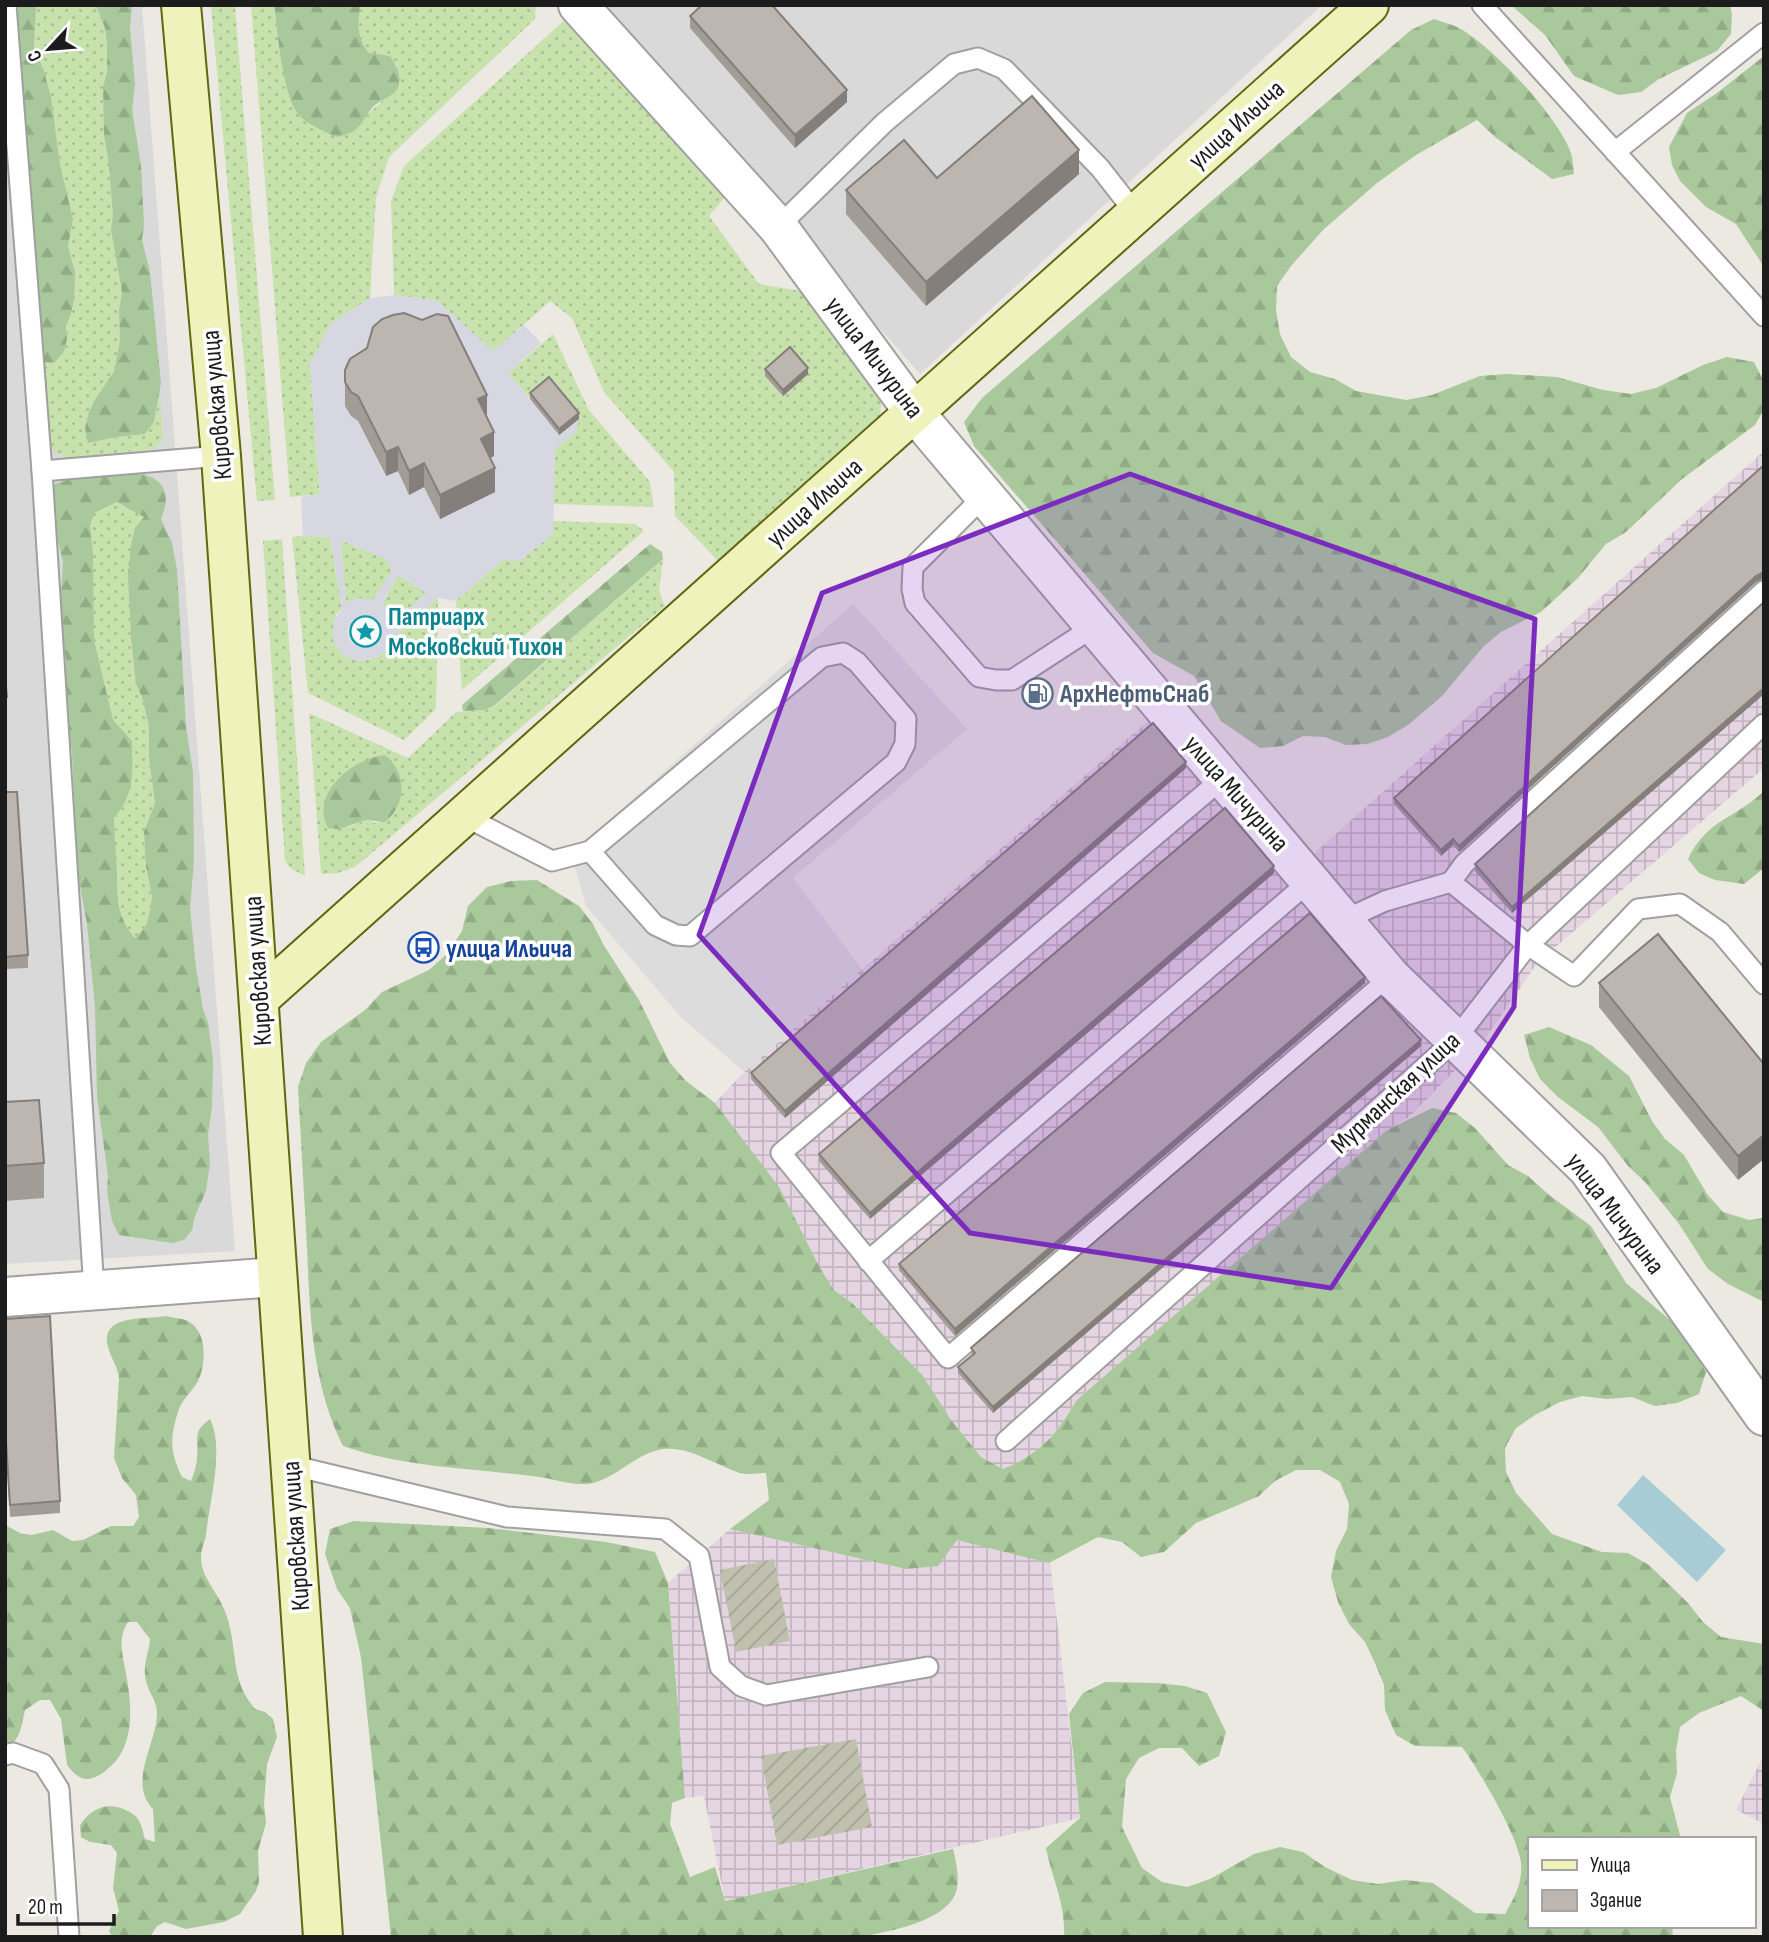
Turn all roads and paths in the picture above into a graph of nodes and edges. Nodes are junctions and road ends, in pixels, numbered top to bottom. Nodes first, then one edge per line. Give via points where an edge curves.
1 (6, 5) edge
2 (181, 5) edge
3 (578, 5) edge
4 (1369, 5) edge
5 (1482, 5) edge
6 (1764, 33) edge
7 (1615, 152) junction
8 (1136, 214) junction
9 (778, 227) junction
10 (1764, 316) edge
11 (914, 412) junction
12 (221, 456) junction
13 (42, 471) junction
14 (984, 496) junction
15 (1764, 592) edge
16 (1095, 626) junction
17 (1764, 724) edge
18 (1223, 778) junction
19 (464, 816) junction
20 (590, 851) junction
21 (1311, 880) junction
22 (1451, 882) junction
23 (1344, 920) junction
24 (1528, 945) junction
25 (1391, 977) junction
26 (1764, 984) edge
27 (259, 999) junction
28 (1455, 1040) junction
29 (868, 1261) junction
30 (276, 1277) junction
31 (94, 1291) junction
32 (5, 1297) edge
33 (1764, 1416) edge
34 (1006, 1441) dead end
35 (290, 1465) junction
36 (928, 1667) dead end
37 (5, 1755) edge
38 (69, 1937) edge
39 (323, 1937) edge

1 - 13 lane
2 - 12 main road, Кировская улица
3 - 9 street, улица Мичурина
4 - 8 main road, улица Ильича
5 - 7 lane
6 - 7 lane
7 - 10 lane
8 - 9 lane via 1100,168 1004,69 978,58 954,64 884,123
8 - 11 main road, улица Ильича
9 - 11 street, улица Мичурина
11 - 14 street, улица Мичурина
11 - 19 main road, улица Ильича
12 - 13 lane
12 - 27 main road, Кировская улица
13 - 31 lane
14 - 16 street, улица Мичурина
14 - 16 lane via 913,568 915,603 979,677 996,680 1012,680
15 - 22 lane via 1464,864
16 - 18 street, улица Мичурина
17 - 24 lane, Мурманская улица
18 - 21 street, улица Мичурина
18 - 29 lane via 780,1153
19 - 20 lane via 552,861
19 - 27 main road, улица Ильича
20 - 20 lane via 655,925 690,936 897,762 905,744 906,719 858,662 843,653 822,657
21 - 23 street, улица Мичурина
21 - 29 lane
22 - 23 lane via 1385,901
22 - 24 lane
23 - 25 street, улица Мичурина
24 - 26 lane via 1574,976 1638,909 1681,904 1720,932
24 - 28 lane, Мурманская улица
25 - 28 street, улица Мичурина
25 - 29 lane via 948,1358
27 - 30 main road, Кировская улица
28 - 33 street, улица Мичурина via 1588,1169
28 - 34 lane, Мурманская улица
30 - 31 street
30 - 35 main road, Кировская улица
31 - 32 street
35 - 36 lane via 507,1517 665,1529 699,1556 720,1667 741,1686 766,1695
35 - 39 main road, Кировская улица
37 - 38 lane via 13,1753 43,1764 59,1789

